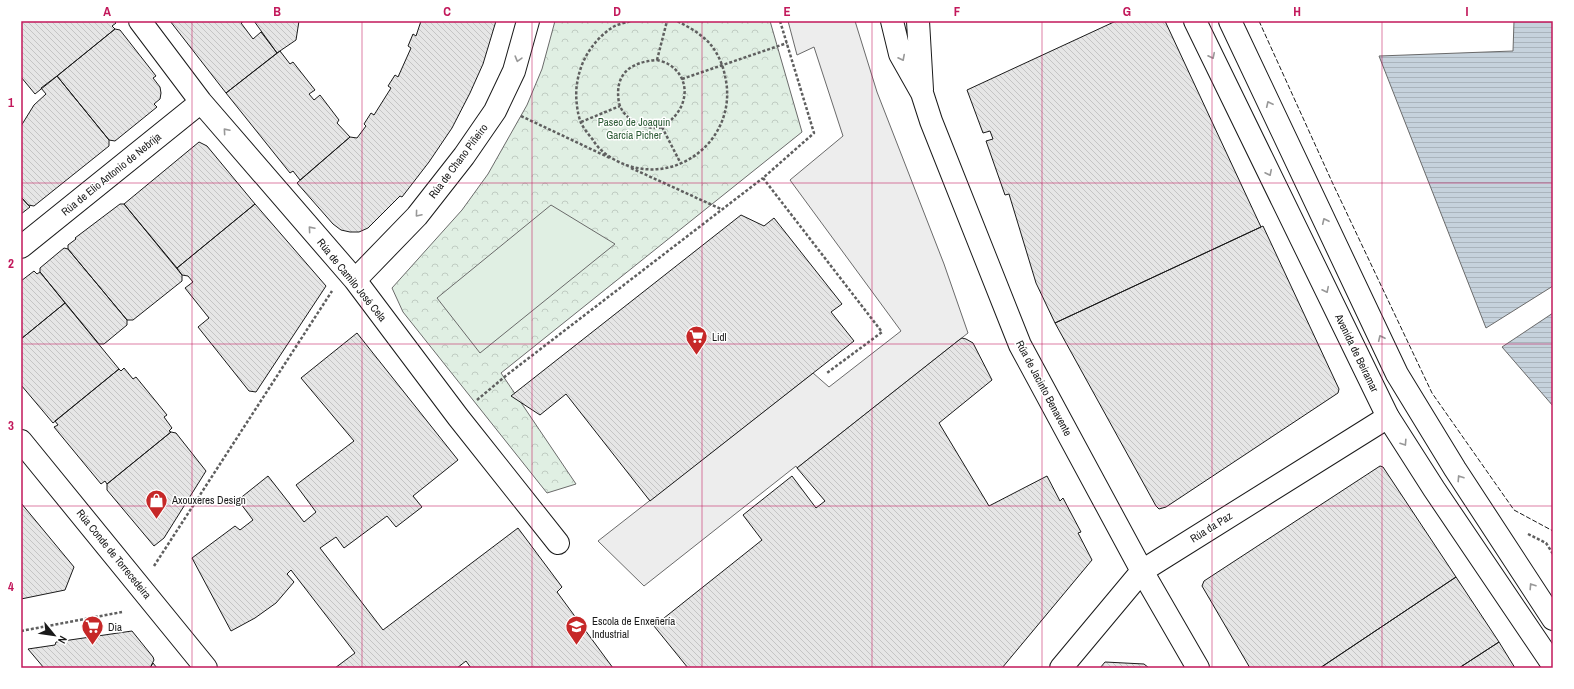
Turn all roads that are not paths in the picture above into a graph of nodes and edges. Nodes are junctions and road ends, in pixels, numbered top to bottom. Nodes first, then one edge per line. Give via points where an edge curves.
1 (140, 21) edge
2 (528, 21) edge
3 (892, 21) edge
4 (918, 21) edge
5 (1195, 21) edge
6 (1230, 21) edge
7 (922, 93) junction
8 (201, 102) junction
9 (21, 247) edge
10 (355, 280) junction
11 (1388, 417) junction
12 (21, 441) edge
13 (558, 543) dead end
14 (1142, 571) junction
15 (1553, 619) edge
16 (1553, 665) edge
17 (206, 668) edge
18 (1061, 668) edge
19 (1198, 668) edge

1 - 8 street, Rúa de Camilo José Cela
2 -> 10 street, Rúa de Chano Piñeiro via 514,71 495,111 417,216
3 -> 7 street, Rúa de Jacinto Benavente via 900,54
4 - 7 street, Rúa de Jacinto Benavente
5 -> 11 street, Avenida de Beiramar
15 -> 6 street via 1454,469 1397,374
7 - 14 street, Rúa de Jacinto Benavente via 930,121 1020,345
8 - 9 street, Rúa de Elio Antonio de Nebrija
10 -> 8 street, Rúa de Camilo José Cela
10 - 13 street, Rúa de Camilo José Cela via 458,417
11 - 14 street, Rúa da Paz
11 -> 16 street, Avenida de Beiramar
12 - 17 street, Rúa Conde de Torrecedeira
14 - 18 street, Rúa da Paz
14 - 19 street, Rúa de Jacinto Benavente

